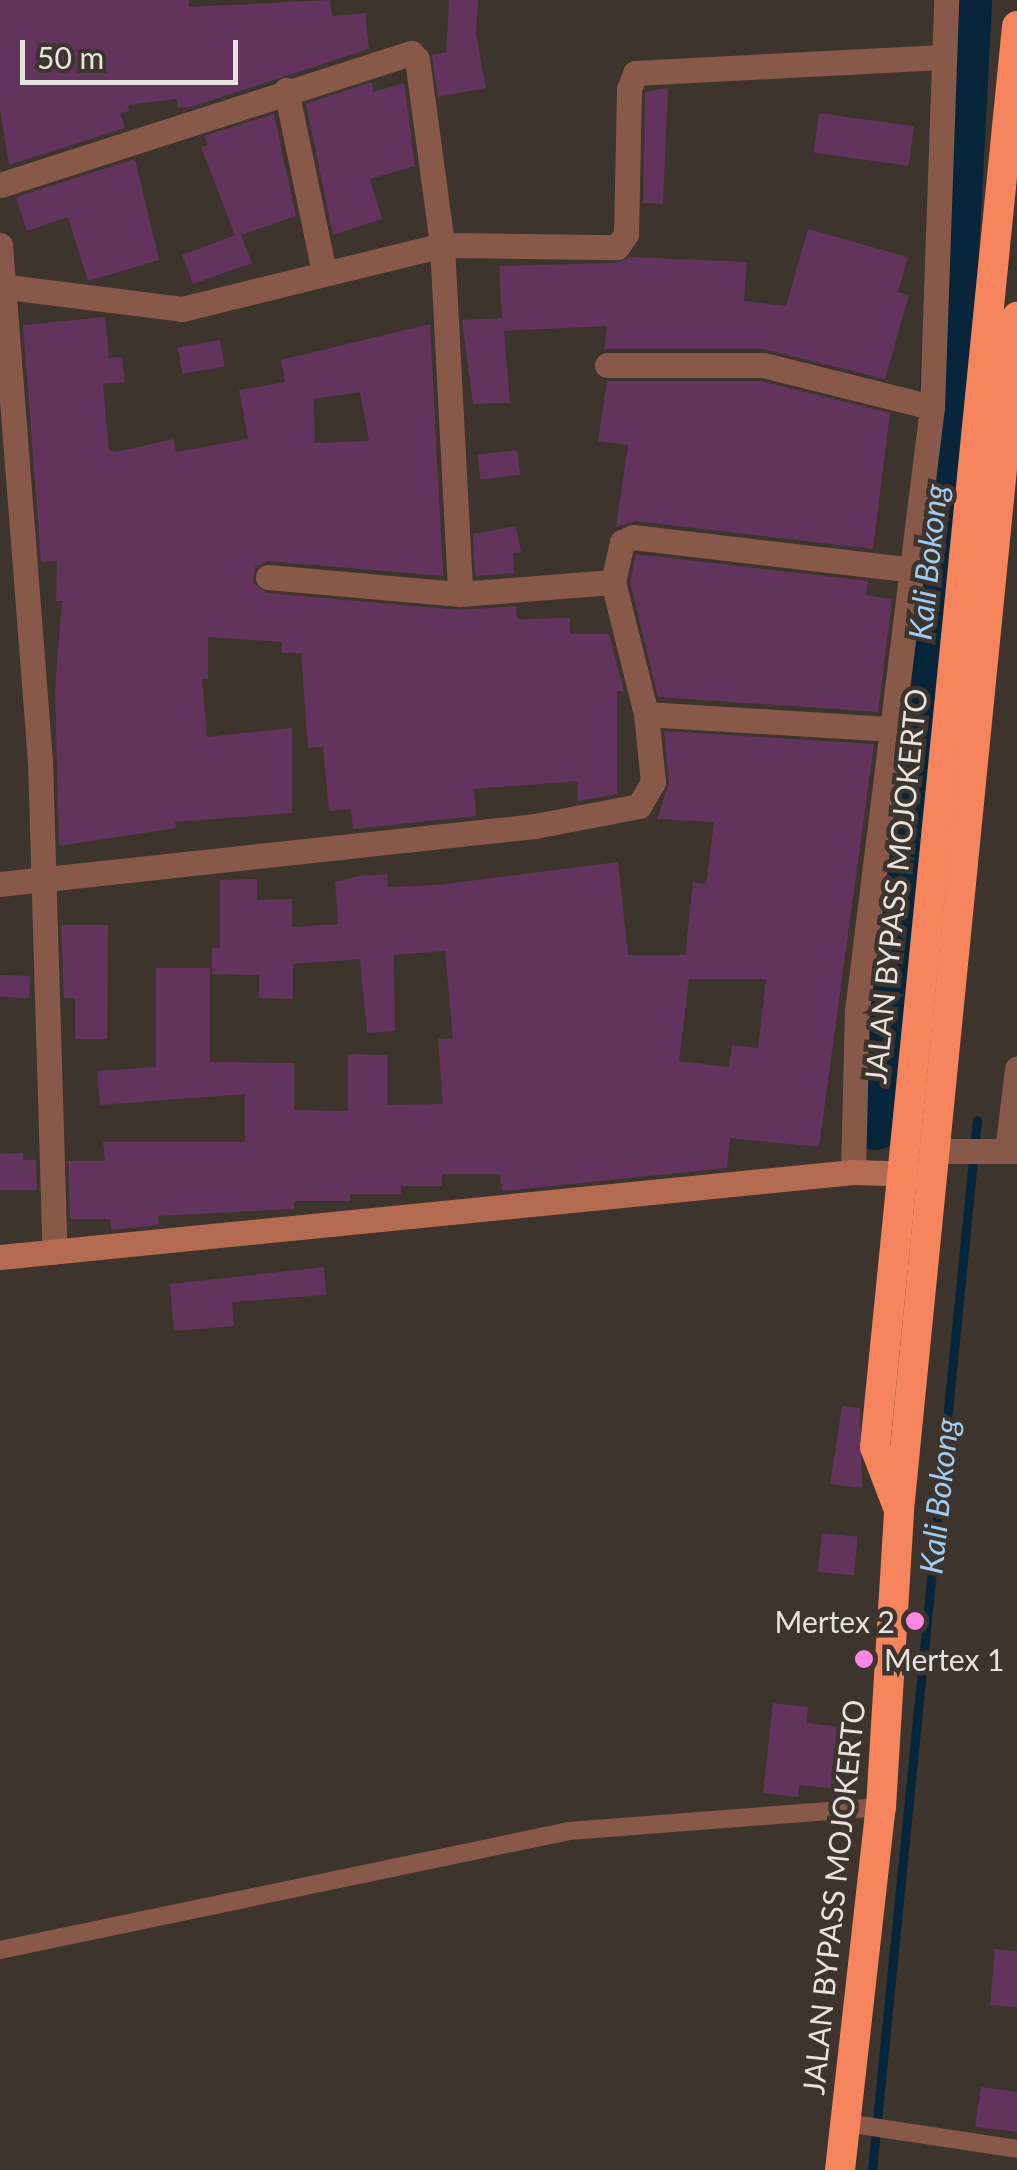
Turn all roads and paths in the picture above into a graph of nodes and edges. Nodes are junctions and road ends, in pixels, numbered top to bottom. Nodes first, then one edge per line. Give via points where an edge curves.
1 (946, 0) edge
2 (1017, 26) edge
3 (942, 57) junction
4 (286, 90) junction
5 (0, 185) edge
6 (442, 245) junction
7 (0, 246) edge
8 (324, 272) junction
9 (8, 287) junction
10 (1017, 317) edge
11 (606, 365) dead end
12 (932, 407) junction
13 (912, 570) junction
14 (268, 577) dead end
15 (614, 582) junction
16 (460, 594) junction
17 (646, 714) junction
18 (894, 730) junction
19 (44, 880) junction
20 (0, 884) edge
21 (1017, 1069) edge
22 (905, 1138) junction
23 (1004, 1152) edge
24 (939, 1158) junction
25 (853, 1172) junction
26 (900, 1175) junction
27 (55, 1252) junction
28 (0, 1257) edge
29 (899, 1510) junction
30 (882, 1807) junction
31 (0, 1950) edge
32 (856, 2124) junction
33 (1017, 2149) edge
34 (840, 2170) edge

1 - 3 street
2 - 22 highway, JALAN BYPASS MOJOKERTO
3 - 6 street via 642,70 629,90 622,244
3 - 12 street
4 - 5 street
4 - 6 street via 406,53 415,56
4 - 8 street
6 - 8 street
6 - 16 street
7 - 9 street
8 - 9 street via 182,309
9 - 19 street
10 - 24 highway, JALAN BYPASS MOJOKERTO
11 - 12 street via 763,365
12 - 13 street
13 - 15 street via 633,537 622,542
13 - 18 street
14 - 16 street
15 - 16 street
15 - 17 street
17 - 18 street
17 - 19 street via 652,782 639,806 534,826
18 - 25 street via 857,1011
19 - 20 street
19 - 27 street
21 - 23 street
22 - 24 street
22 - 26 highway, JALAN BYPASS MOJOKERTO
23 - 24 street
24 - 26 main road
24 - 29 highway, JALAN BYPASS MOJOKERTO
25 - 26 main road
25 - 27 main road
26 - 29 highway, JALAN BYPASS MOJOKERTO via 875,1447
27 - 28 main road
29 - 30 highway, JALAN BYPASS MOJOKERTO
30 - 31 lane via 569,1832
30 - 32 highway, JALAN BYPASS MOJOKERTO
32 - 33 lane
32 - 34 highway, JALAN BYPASS MOJOKERTO

